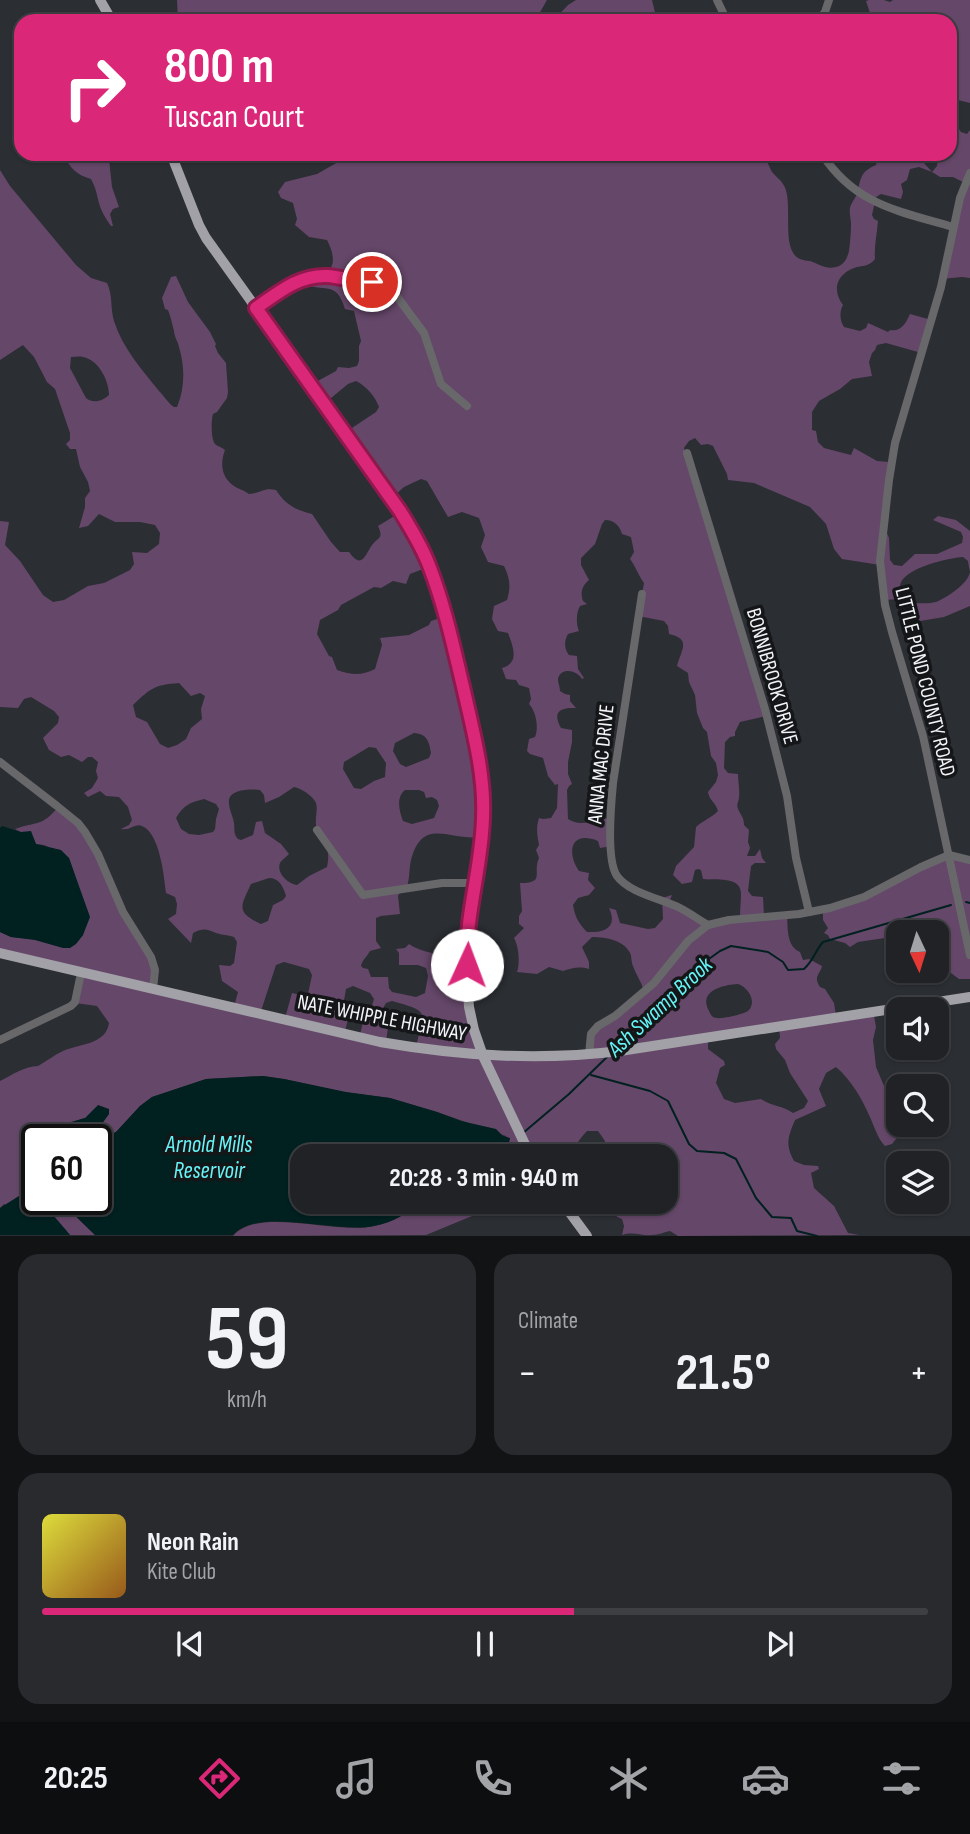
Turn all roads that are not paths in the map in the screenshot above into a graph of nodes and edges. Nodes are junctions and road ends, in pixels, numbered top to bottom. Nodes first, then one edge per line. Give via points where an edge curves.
1 (174, 161) edge
2 (827, 161) edge
3 (970, 173) edge
4 (953, 227) junction
5 (256, 308) junction
6 (467, 406) dead end
7 (687, 453) dead end
8 (642, 594) dead end
9 (0, 762) edge
10 (317, 831) dead end
11 (949, 855) junction
12 (970, 860) edge
13 (475, 883) junction
14 (810, 912) junction
15 (708, 925) junction
16 (0, 953) edge
17 (970, 955) edge
18 (82, 973) junction
19 (153, 989) junction
20 (970, 997) edge
21 (0, 1040) edge
22 (589, 1055) junction
23 (483, 1056) junction
24 (524, 1144) edge
25 (571, 1214) edge
26 (587, 1236) edge

1 - 5 main road via 199,225
2 - 4 street via 865,197
3 - 4 street, LITTLE POND COUNTY ROAD
4 - 11 street, LITTLE POND COUNTY ROAD via 941,287 895,443 880,561 885,605 921,728
5 - 6 street via 293,283 317,276 387,288 424,333 440,384
5 - 13 main road via 400,511 430,568 453,644 477,753 483,816
7 - 14 street, BONNIBROOK DRIVE via 765,709
8 - 15 street, ANNA MAC DRIVE via 613,783 612,861 626,884
9 - 19 street via 85,832 117,901 151,957
10 - 13 street via 363,895 442,883
11 - 12 street
11 - 14 street via 853,901
11 - 17 street, LITTLE POND COUNTY ROAD
13 - 23 main road via 467,979
14 - 15 street
15 - 22 street via 688,941 654,983 598,1026 591,1034
16 - 18 main road, NATE WHIPPLE HIGHWAY
18 - 19 main road, NATE WHIPPLE HIGHWAY
18 - 21 street via 71,1006
19 - 23 main road, NATE WHIPPLE HIGHWAY via 380,1042
20 - 22 main road, NATE WHIPPLE HIGHWAY
22 - 23 main road, NATE WHIPPLE HIGHWAY
23 - 24 main road
25 - 26 main road

